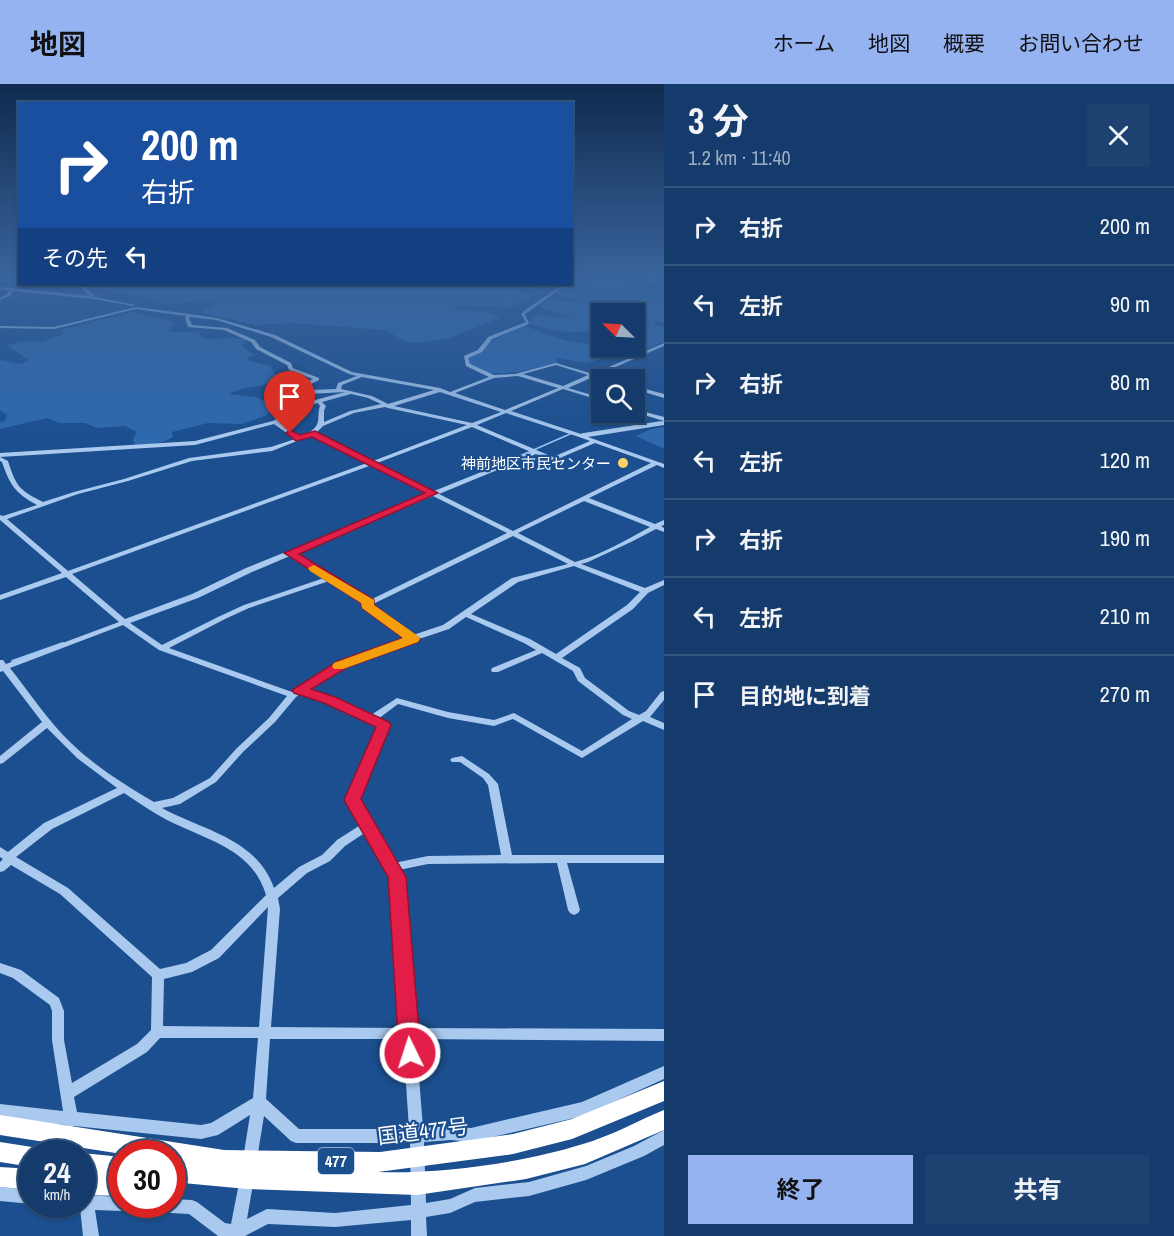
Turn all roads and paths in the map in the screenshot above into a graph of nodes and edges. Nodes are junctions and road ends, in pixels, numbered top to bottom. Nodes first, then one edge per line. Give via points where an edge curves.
1 (225, 329) edge
2 (253, 329) edge
3 (513, 329) edge
4 (664, 344) edge
5 (608, 369) edge
6 (517, 374) junction
7 (591, 374) edge
8 (360, 376) junction
9 (591, 376) edge
10 (493, 377) junction
11 (304, 385) junction
12 (564, 388) junction
13 (338, 389) junction
14 (440, 390) junction
15 (645, 390) edge
16 (351, 392) junction
17 (451, 393) junction
18 (664, 396) edge
19 (591, 397) edge
20 (320, 402) junction
21 (308, 405) junction
22 (387, 406) junction
23 (322, 410) junction
24 (506, 411) junction
25 (645, 414) edge
26 (664, 421) edge
27 (275, 422) junction
28 (471, 424) junction
29 (321, 425) junction
30 (312, 433) junction
31 (581, 436) junction
32 (221, 437) junction
33 (299, 439) junction
34 (595, 441) junction
35 (533, 451) junction
36 (228, 453) junction
37 (0, 457) edge
38 (372, 463) junction
39 (660, 465) edge
40 (433, 493) junction
41 (585, 499) junction
42 (41, 504) junction
43 (1, 518) edge
44 (664, 522) edge
45 (654, 527) junction
46 (664, 530) edge
47 (514, 534) junction
48 (290, 553) junction
49 (574, 564) junction
50 (66, 574) junction
51 (330, 578) junction
52 (664, 582) edge
53 (645, 591) junction
54 (0, 598) edge
55 (369, 603) junction
56 (465, 614) junction
57 (125, 623) junction
58 (413, 639) junction
59 (162, 648) junction
60 (543, 650) junction
61 (556, 658) junction
62 (2, 666) edge
63 (495, 670) dead end
64 (296, 693) junction
65 (664, 694) edge
66 (641, 718) junction
67 (372, 719) junction
68 (47, 723) junction
69 (664, 727) edge
70 (455, 760) dead end
71 (0, 761) edge
72 (126, 788) junction
73 (153, 806) junction
74 (367, 826) junction
75 (6, 856) edge
76 (507, 859) junction
77 (561, 859) junction
78 (664, 859) edge
79 (393, 867) junction
80 (0, 868) edge
81 (272, 896) junction
82 (574, 910) dead end
83 (0, 968) edge
84 (158, 975) junction
85 (264, 1031) junction
86 (157, 1032) junction
87 (409, 1032) junction
88 (664, 1035) edge
89 (664, 1072) edge
90 (664, 1091) edge
91 (66, 1094) junction
92 (259, 1101) junction
93 (0, 1111) edge
94 (71, 1120) junction
95 (664, 1120) edge
96 (0, 1125) edge
97 (416, 1136) junction
98 (664, 1137) edge
99 (0, 1152) edge
100 (18, 1155) edge
101 (418, 1156) junction
102 (248, 1170) junction
103 (186, 1173) edge
104 (0, 1177) edge
105 (220, 1177) junction
106 (18, 1179) edge
107 (186, 1180) edge
108 (417, 1184) junction
109 (0, 1194) edge
110 (18, 1196) edge
111 (186, 1208) edge
112 (419, 1211) junction
113 (88, 1218) edge
114 (236, 1234) edge
115 (91, 1236) edge
116 (419, 1236) edge

1 - 11 street via 253,341 258,348 290,364 291,369 317,379
2 - 8 street
3 - 10 street via 490,338 480,351 466,357 465,362 473,368
4 - 5 street
6 - 7 street via 556,364
6 - 10 street
6 - 12 street
8 - 13 street via 340,384
8 - 14 street
9 - 12 street
10 - 17 street
11 - 13 street via 312,392
11 - 21 street via 293,384 273,391
12 - 19 street
12 - 24 street
13 - 16 street
14 - 17 street
14 - 22 street
15 - 18 street
16 - 20 street
16 - 22 street
17 - 24 street
20 - 21 street
20 - 23 street
21 - 23 street
21 - 27 street
22 - 28 street
22 - 29 street via 362,409
23 - 29 street
24 - 28 street
24 - 31 street
25 - 26 street
26 - 31 street
27 - 32 street
27 - 33 street
28 - 35 street
28 - 38 street
29 - 30 street
30 - 33 street
30 - 38 street
31 - 34 street
32 - 36 street
32 - 37 street via 184,445
33 - 36 street via 272,449
34 - 35 street via 553,459
34 - 39 street
35 - 40 street
36 - 42 street via 191,459
37 - 42 street via 12,484
38 - 40 street
38 - 50 street
39 - 41 street
40 - 47 street
40 - 48 street
41 - 45 street
41 - 47 street
42 - 43 street
43 - 50 street
44 - 45 street
45 - 46 street
45 - 49 street
47 - 49 street
47 - 55 street
48 - 51 street
48 - 57 street
49 - 53 street
49 - 56 street via 516,580
50 - 54 street
50 - 57 street
51 - 55 street
51 - 59 street via 259,602
52 - 53 street
53 - 61 street via 630,607
55 - 58 street via 366,605
56 - 58 street via 446,627
56 - 60 street
57 - 59 street
57 - 62 street
58 - 64 street via 343,664
59 - 64 street
60 - 61 street
60 - 63 street
61 - 66 street via 577,670 581,679 626,713
62 - 68 street
64 - 67 street via 330,700
64 - 73 street via 213,780 176,801
65 - 66 street
66 - 67 street via 582,755 514,716 494,723 397,701
66 - 69 street
67 - 74 street via 384,725 353,800
68 - 71 street
68 - 72 street via 79,756
70 - 76 street via 462,759 493,784
72 - 73 street
72 - 75 street via 48,825
73 - 81 street via 253,860
74 - 79 street
74 - 81 street
75 - 80 street
75 - 84 street via 64,891
76 - 77 street
76 - 79 street via 428,860
77 - 78 street
77 - 82 street
79 - 87 street
81 - 84 street via 215,954 188,968
81 - 85 street
83 - 91 street via 17,974 56,1002
84 - 86 street
85 - 86 street
85 - 87 street
85 - 92 street
86 - 91 street via 142,1048
87 - 88 street
87 - 97 street
89 - 97 street via 583,1109 471,1135 451,1132
90 - 101 highway, 国道477号 / 477 via 572,1129 513,1144
91 - 94 street
92 - 94 street via 213,1130 201,1132
92 - 97 street via 296,1136
92 - 102 street
93 - 94 street
95 - 108 highway, 国道477号 / 477 via 585,1154 526,1169
96 - 102 highway, 国道477号 / 477 via 224,1160
97 - 101 street
98 - 112 street via 639,1152 586,1173 529,1189 475,1195 450,1206
99 - 100 highway
101 - 102 highway, 国道477号 / 477
101 - 108 street
102 - 105 highway, 国道477号 / 477
102 - 108 highway, 国道477号 / 477
102 - 114 street
103 - 105 highway, 国道477号 / 477
104 - 106 highway
105 - 107 highway, 477
108 - 112 street
109 - 110 street
111 - 114 street via 222,1230
112 - 114 street via 335,1220 267,1216
112 - 116 street
113 - 115 street

